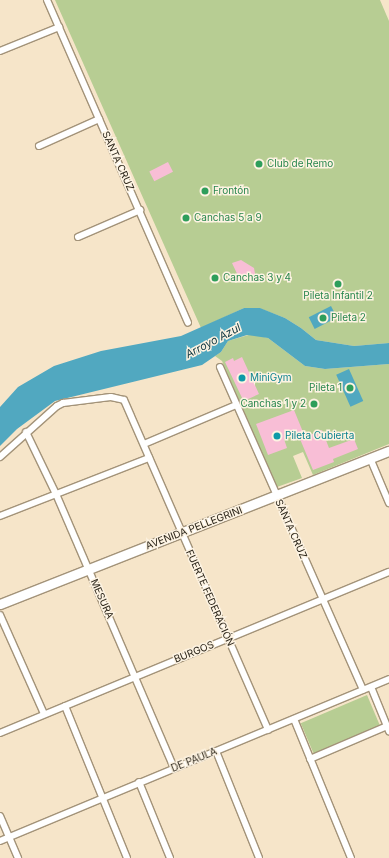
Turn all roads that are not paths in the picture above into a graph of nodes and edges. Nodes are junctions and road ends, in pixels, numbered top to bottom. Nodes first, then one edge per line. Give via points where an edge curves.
1 (47, 0) edge
2 (59, 27) junction
3 (0, 51) edge
4 (99, 119) junction
5 (39, 146) dead end
6 (140, 210) junction
7 (78, 237) dead end
8 (188, 323) dead end
9 (220, 367) dead end
10 (236, 405) junction
11 (26, 432) junction
12 (144, 444) junction
13 (389, 451) edge
14 (0, 457) edge
15 (149, 458) junction
16 (370, 458) junction
17 (56, 494) junction
18 (276, 496) junction
19 (389, 503) edge
20 (0, 516) edge
21 (182, 532) junction
22 (88, 569) junction
23 (389, 572) edge
24 (322, 600) junction
25 (0, 604) edge
26 (0, 615) edge
27 (228, 638) junction
28 (135, 676) junction
29 (389, 679) edge
30 (371, 687) junction
31 (363, 690) junction
32 (64, 706) junction
33 (44, 714) junction
34 (294, 719) junction
35 (388, 729) edge
36 (268, 730) junction
37 (0, 733) edge
38 (216, 751) junction
39 (310, 759) junction
40 (174, 768) junction
41 (140, 782) junction
42 (103, 797) junction
43 (0, 816) edge
44 (9, 837) junction
45 (0, 841) edge
46 (18, 858) edge
47 (127, 858) edge
48 (170, 858) edge
49 (259, 858) edge
50 (351, 858) edge

1 - 2 street, SANTA CRUZ
2 - 3 street
2 - 4 street, SANTA CRUZ
4 - 5 street
4 - 6 street, SANTA CRUZ
6 - 7 street
6 - 8 street, SANTA CRUZ
9 - 10 street, SANTA CRUZ
10 - 12 street
10 - 18 street, SANTA CRUZ
11 - 12 street, FUERTE FEDERACIÓN via 63,402 117,397 124,400
11 - 14 street
11 - 17 street, MESURA
12 - 15 street, FUERTE FEDERACIÓN
13 - 16 main road, AVENIDA PELLEGRINI
15 - 17 street
15 - 21 street, FUERTE FEDERACIÓN
16 - 18 main road, AVENIDA PELLEGRINI
16 - 19 street
17 - 20 street
17 - 22 street, MESURA
18 - 21 main road, AVENIDA PELLEGRINI
18 - 24 street, SANTA CRUZ
21 - 22 main road, AVENIDA PELLEGRINI
21 - 27 street, FUERTE FEDERACIÓN
22 - 25 main road, AVENIDA PELLEGRINI
22 - 28 street, MESURA
23 - 24 street, BURGOS
24 - 27 street, BURGOS
24 - 31 street, SANTA CRUZ
26 - 33 street
27 - 28 street, BURGOS
27 - 36 street, FUERTE FEDERACIÓN
28 - 32 street, BURGOS
28 - 40 street, MESURA
29 - 30 street, DE PAULA
30 - 31 street, DE PAULA
30 - 35 street
31 - 34 street, DE PAULA
32 - 33 street, BURGOS
32 - 42 street
33 - 37 street, BURGOS
34 - 36 street, DE PAULA
34 - 39 street
35 - 39 street
36 - 38 street, DE PAULA
38 - 40 street, DE PAULA
38 - 49 street
39 - 50 street
40 - 41 street, DE PAULA
41 - 42 street, DE PAULA
41 - 48 street
42 - 44 street, DE PAULA
42 - 47 street
43 - 44 street
44 - 45 street, DE PAULA
44 - 46 street

